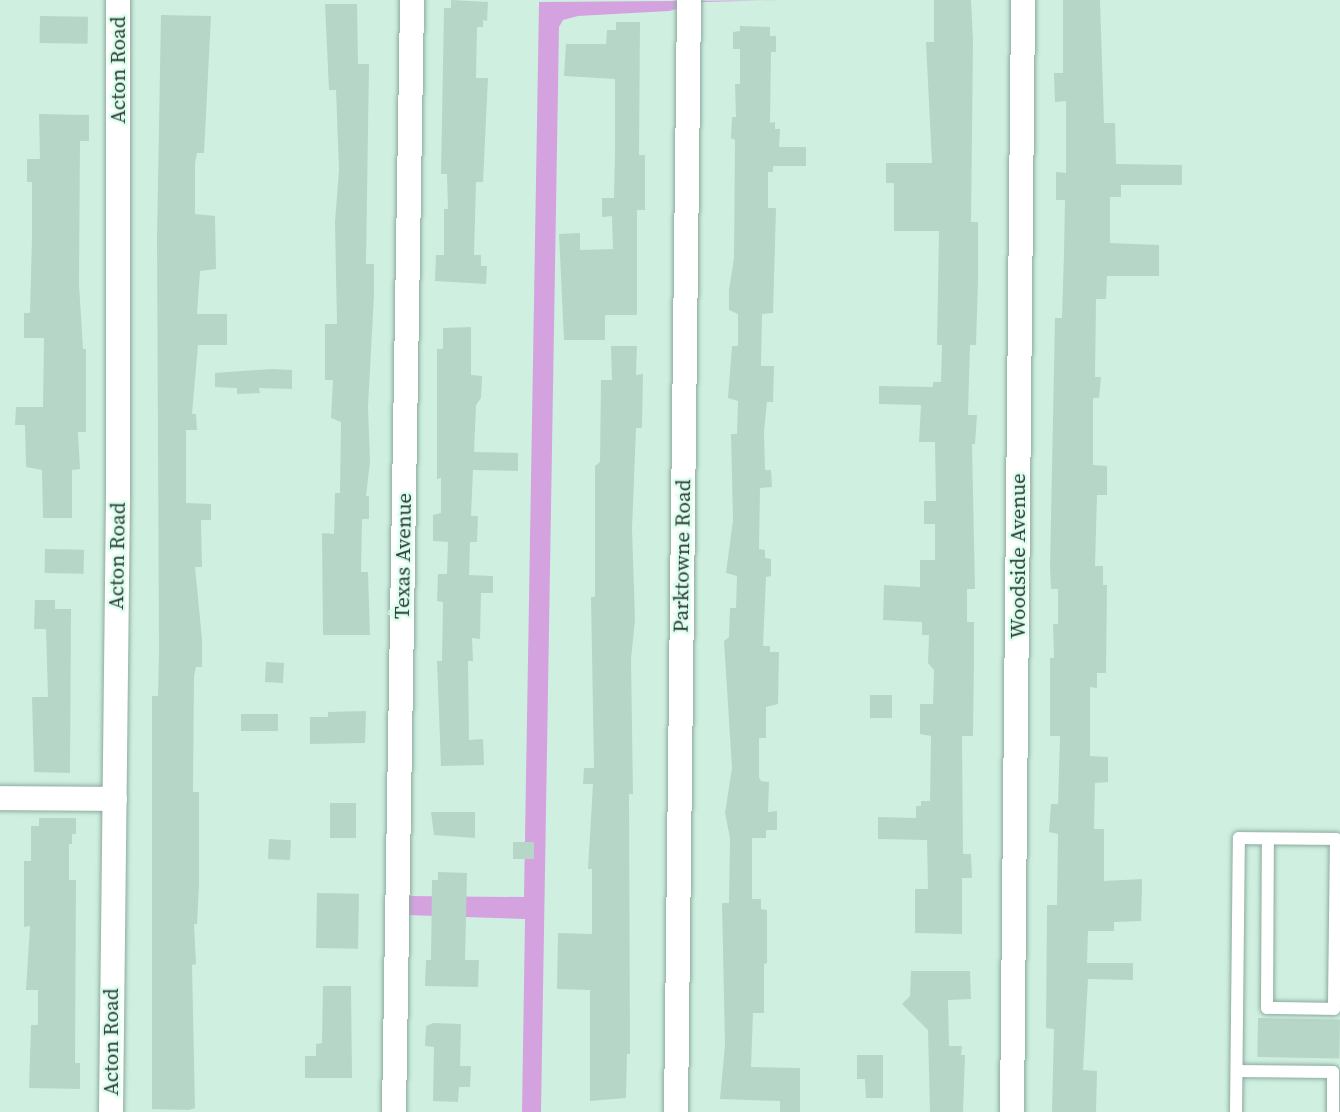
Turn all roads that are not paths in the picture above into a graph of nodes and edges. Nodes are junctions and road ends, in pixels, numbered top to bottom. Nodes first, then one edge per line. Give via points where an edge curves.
1 (118, 0) edge
2 (412, 0) edge
3 (689, 0) edge
4 (1023, 0) edge
5 (0, 798) edge
6 (115, 800) junction
7 (1268, 839) junction
8 (1237, 1071) junction
9 (111, 1112) edge
10 (394, 1112) edge
11 (676, 1112) edge
12 (1012, 1112) edge
13 (1236, 1112) edge
14 (1333, 1112) edge

1 - 6 street, Acton Road
2 - 10 street, Texas Avenue
3 - 11 street, Parktowne Road
4 - 12 street, Woodside Avenue
5 - 6 street
6 - 9 street, Acton Road
7 - 7 lane via 1336,839 1334,1009 1267,1008
7 - 8 lane via 1239,838
8 - 13 lane
8 - 14 lane via 1333,1072

